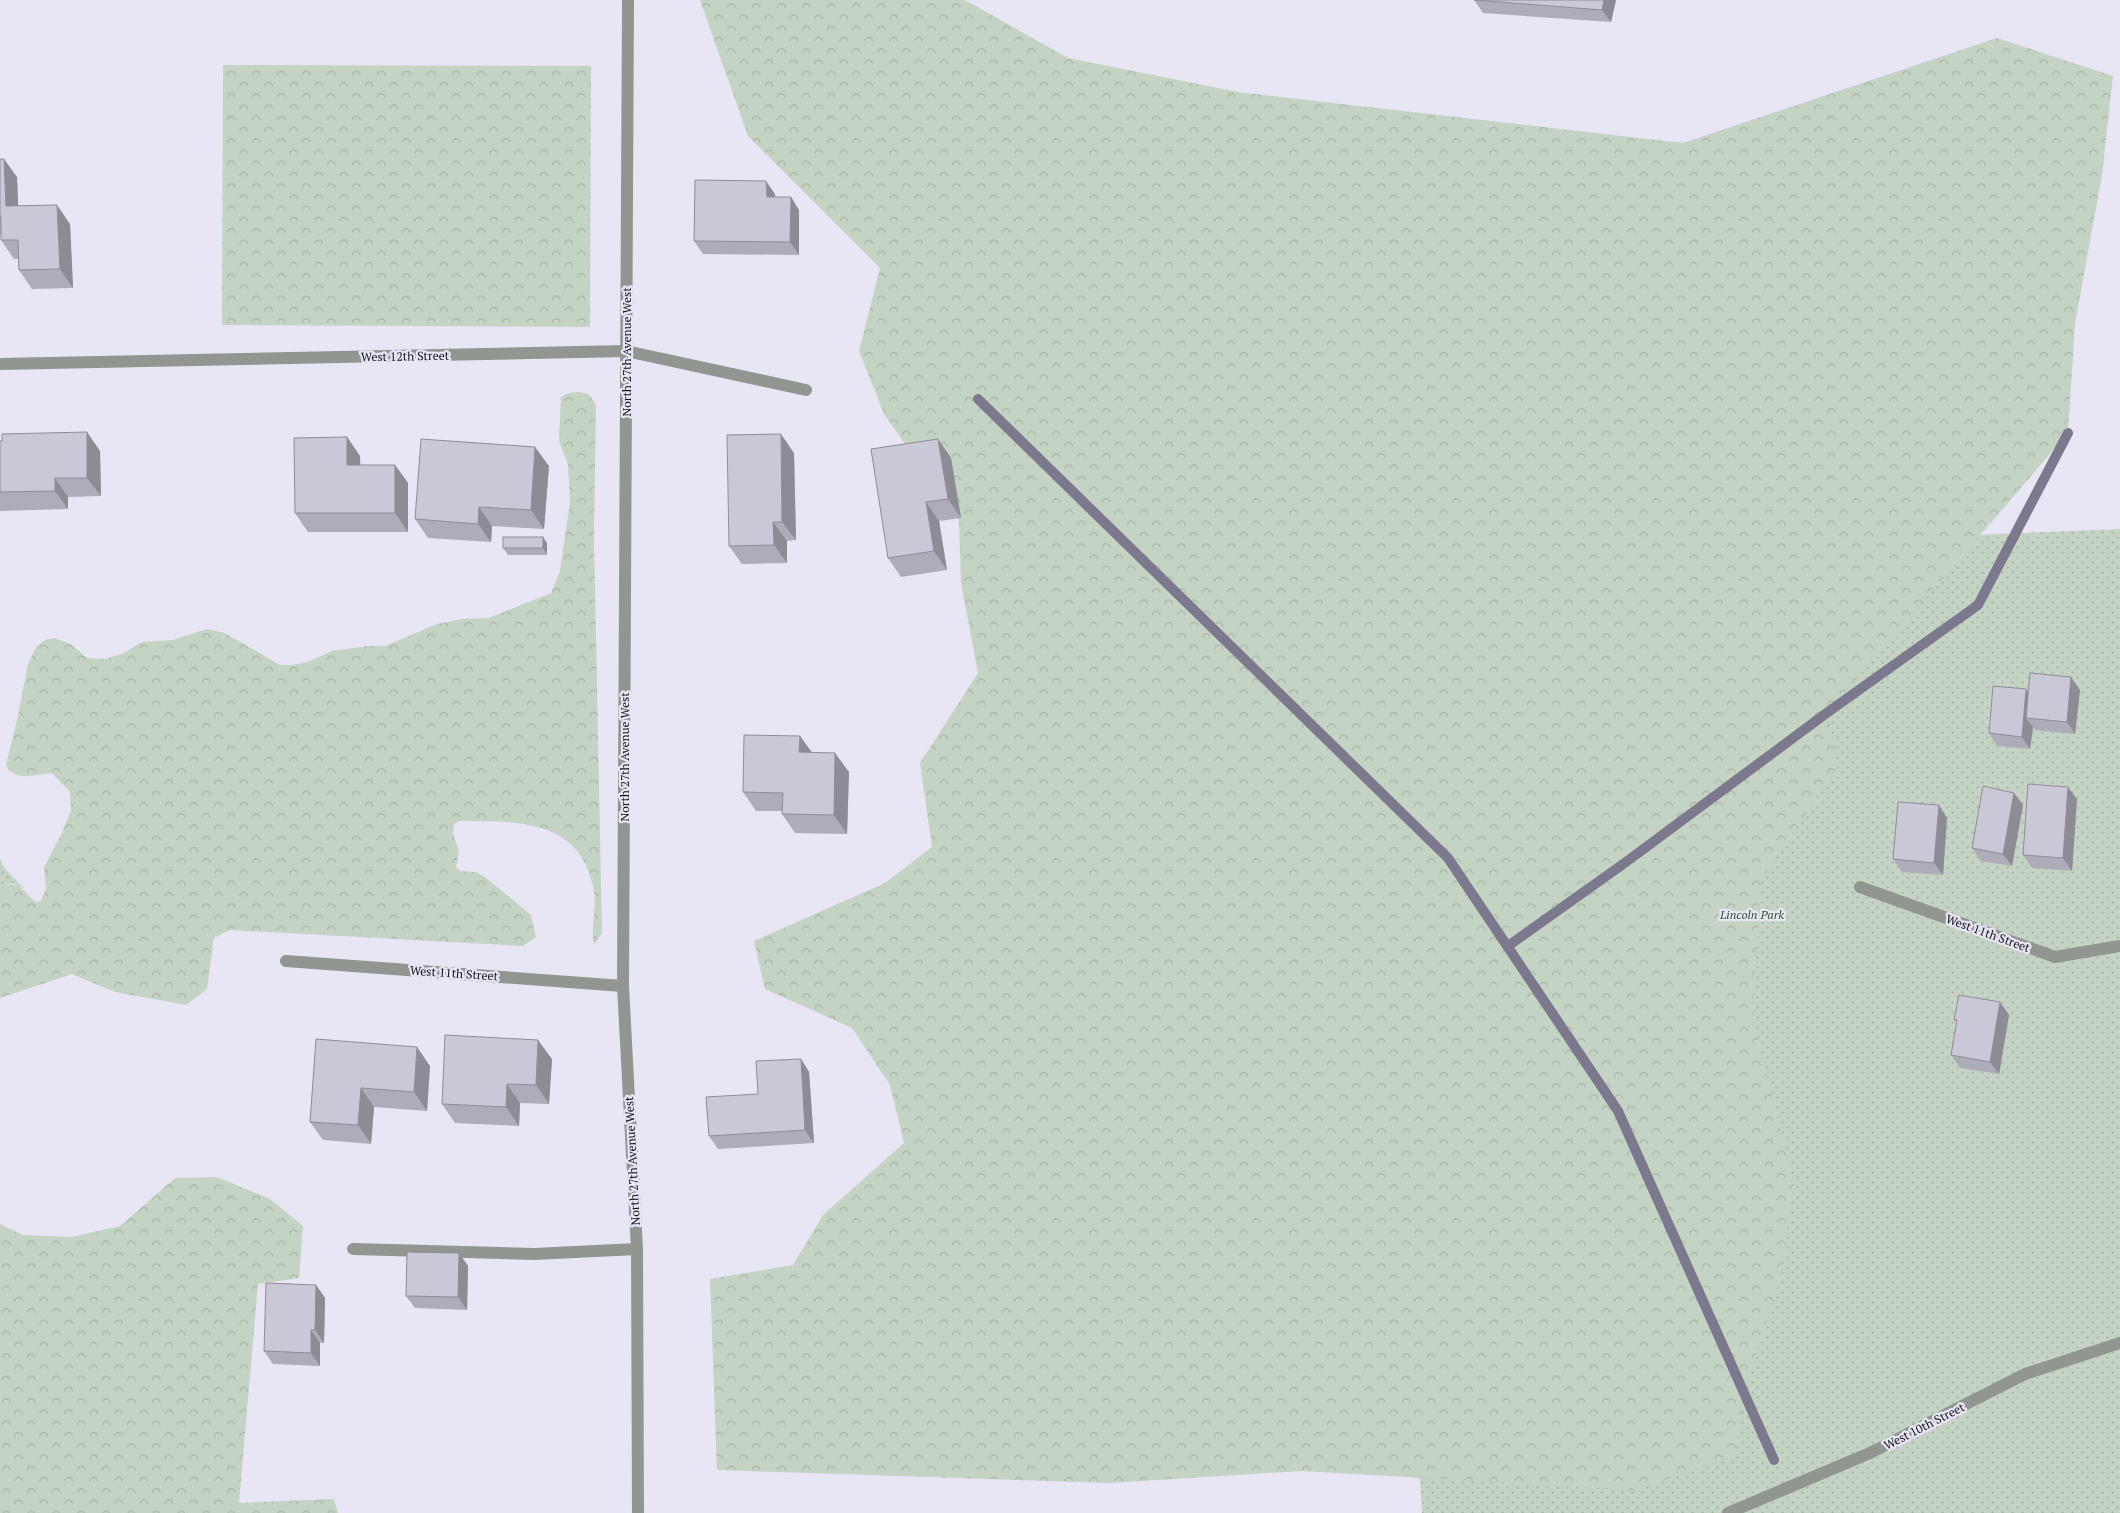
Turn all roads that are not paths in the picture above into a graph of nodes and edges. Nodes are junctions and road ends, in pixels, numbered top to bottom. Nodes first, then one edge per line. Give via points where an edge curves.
1 (628, 0) edge
2 (626, 351) junction
3 (0, 364) edge
4 (806, 390) dead end
5 (1860, 886) dead end
6 (2120, 946) edge
7 (286, 961) dead end
8 (623, 986) junction
9 (353, 1249) dead end
10 (637, 1249) junction
11 (2120, 1343) edge
12 (638, 1513) edge
13 (1728, 1513) edge

1 - 2 street, North 27th Avenue West
2 - 3 street, West 12th Street
2 - 4 street, West 12th Street
2 - 8 street, North 27th Avenue West
5 - 6 street, West 11th Street via 2054,957
7 - 8 street, West 11th Street
8 - 10 street, North 27th Avenue West
9 - 10 street via 534,1254
10 - 12 street, North 27th Avenue West
11 - 13 street, West 10th Street via 2025,1374 1870,1453

